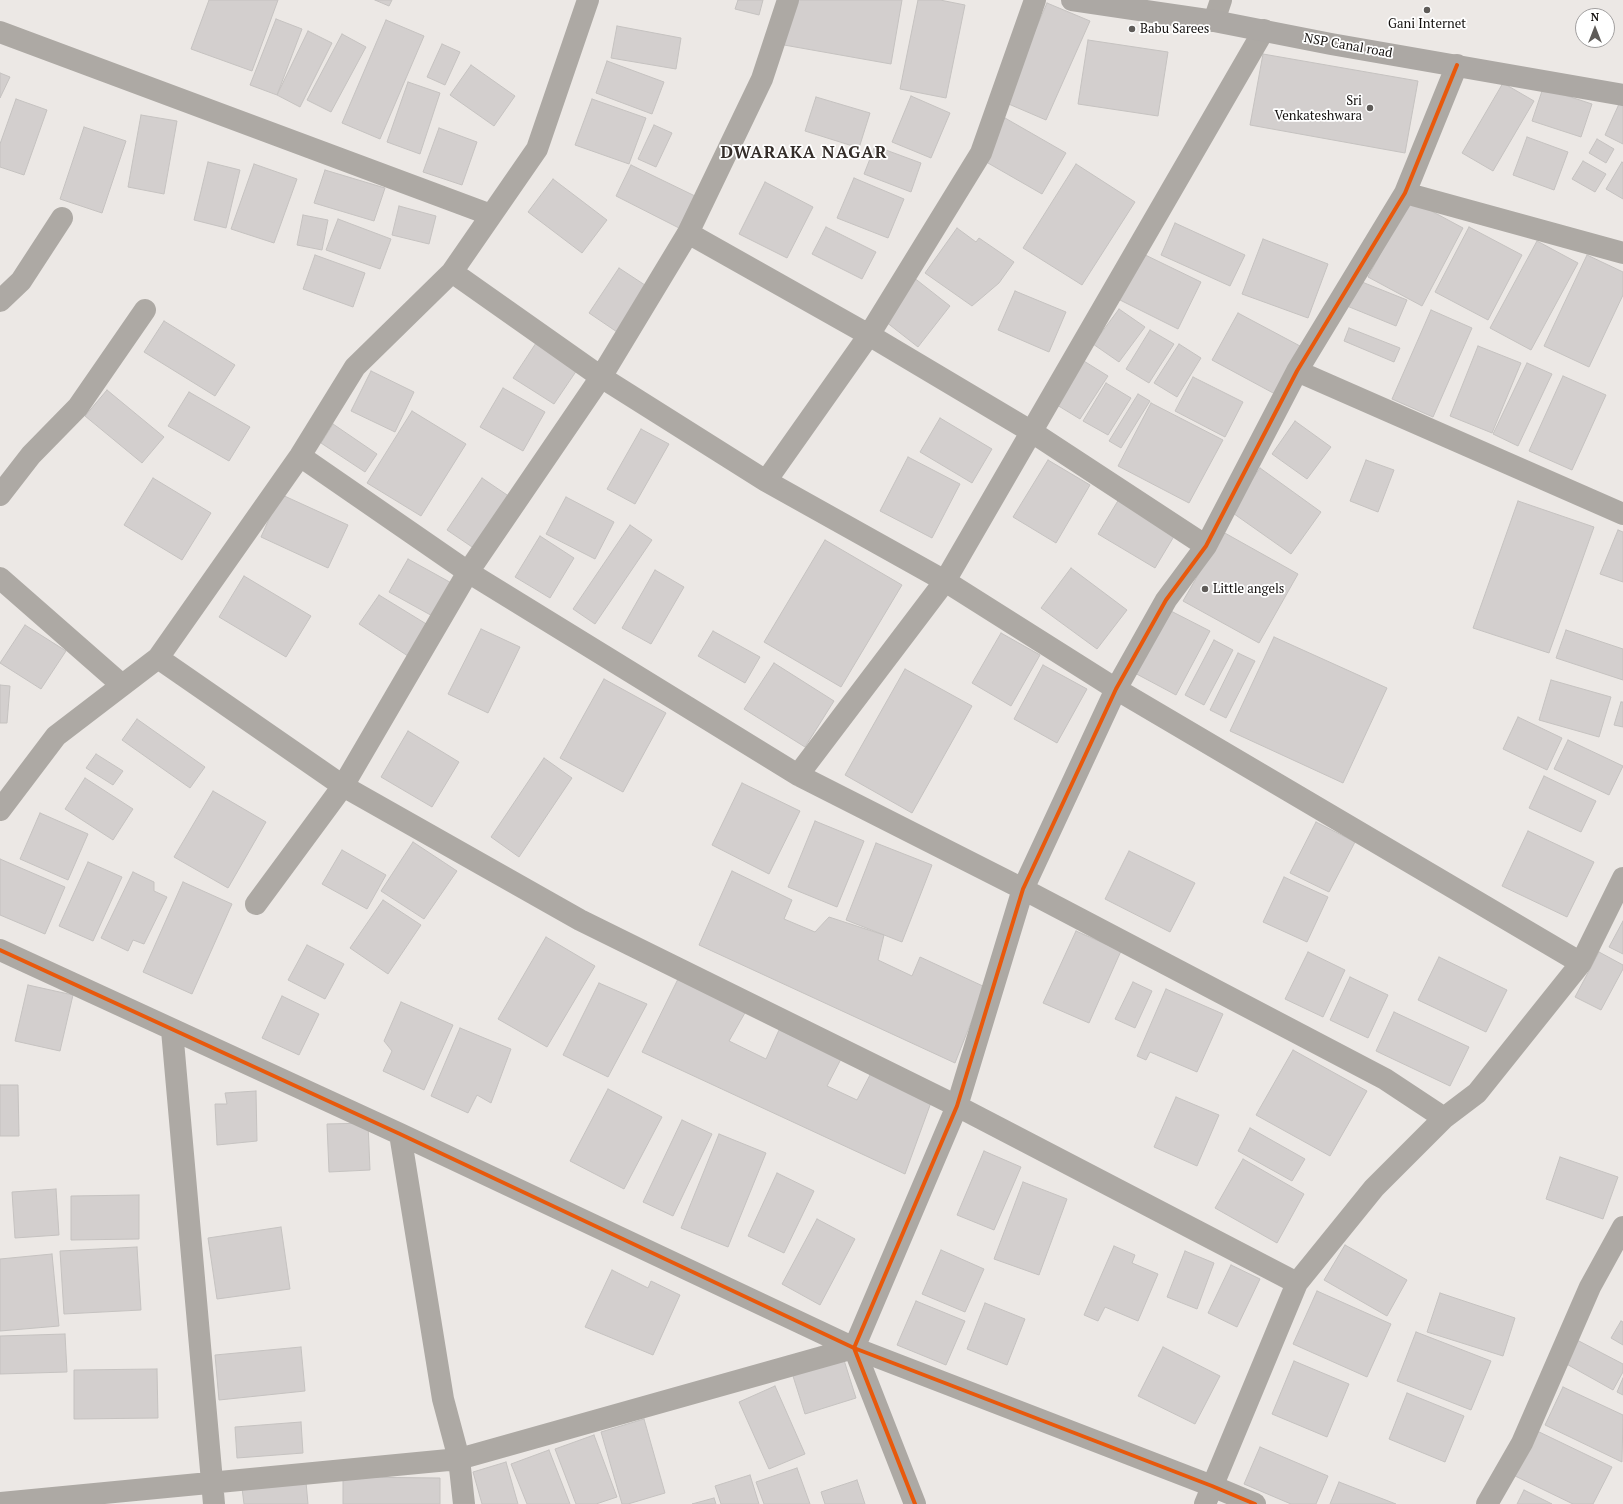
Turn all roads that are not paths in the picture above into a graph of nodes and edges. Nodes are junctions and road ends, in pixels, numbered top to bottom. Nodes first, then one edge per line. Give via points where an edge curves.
1 (588, 0) edge
2 (788, 0) edge
3 (1035, 0) edge
4 (1072, 0) edge
5 (1221, 0) edge
6 (1214, 21) junction
7 (1264, 30) junction
8 (0, 32) edge
9 (1457, 65) junction
10 (1623, 94) edge
11 (1404, 193) junction
12 (491, 215) junction
13 (62, 218) dead end
14 (688, 233) junction
15 (1623, 253) edge
16 (452, 272) junction
17 (0, 301) edge
18 (145, 310) dead end
19 (869, 335) junction
20 (1297, 371) junction
21 (601, 377) junction
22 (1032, 432) junction
23 (300, 456) junction
24 (766, 481) junction
25 (0, 495) edge
26 (1623, 514) edge
27 (1206, 546) junction
28 (468, 572) junction
29 (0, 578) edge
30 (946, 580) junction
31 (158, 658) junction
32 (122, 686) junction
33 (1116, 689) junction
34 (798, 775) junction
35 (343, 786) junction
36 (0, 810) edge
37 (1623, 878) edge
38 (1023, 889) junction
39 (256, 904) dead end
40 (0, 950) edge
41 (1581, 963) junction
42 (172, 1030) junction
43 (957, 1106) junction
44 (1444, 1118) junction
45 (400, 1134) junction
46 (1623, 1227) edge
47 (1297, 1283) junction
48 (854, 1348) junction
49 (460, 1459) junction
50 (213, 1494) edge
51 (1209, 1495) edge
52 (0, 1504) edge
53 (464, 1504) edge
54 (915, 1504) edge
55 (1255, 1504) edge
56 (1487, 1504) edge

1 - 12 street via 537,149
2 - 14 street via 762,79
3 - 19 street via 982,153
4 - 6 street, NSP Canal road
5 - 6 street
6 - 7 street, NSP Canal road
7 - 9 street, NSP Canal road
7 - 22 street
8 - 12 street
9 - 10 street, NSP Canal road
9 - 11 street
11 - 15 street
11 - 20 street
12 - 16 street
13 - 17 street via 21,281
14 - 19 street
14 - 21 street
16 - 21 street
16 - 23 street via 355,367
18 - 25 street via 78,407 31,455
19 - 22 street
19 - 24 street
20 - 26 street
20 - 27 street
21 - 24 street
21 - 28 street
22 - 27 street
22 - 30 street
23 - 28 street
23 - 31 street
24 - 30 street
27 - 33 street via 1166,600
28 - 34 street
28 - 35 street
29 - 32 street
30 - 33 street
30 - 34 street
31 - 32 street
31 - 35 street
32 - 36 street via 56,736
33 - 38 street
33 - 41 street
34 - 38 street
35 - 39 street
35 - 43 street via 580,920
37 - 41 street
38 - 43 street
38 - 44 street via 1385,1079
40 - 42 street
41 - 44 street via 1477,1093
42 - 45 street
42 - 50 street
43 - 47 street
43 - 48 street
44 - 47 street via 1374,1188
45 - 48 street
45 - 49 street via 443,1399
46 - 56 street via 1590,1287 1522,1443
47 - 51 street
48 - 49 street
48 - 51 street
48 - 54 street
49 - 50 street
49 - 53 street
50 - 52 street
51 - 55 street

